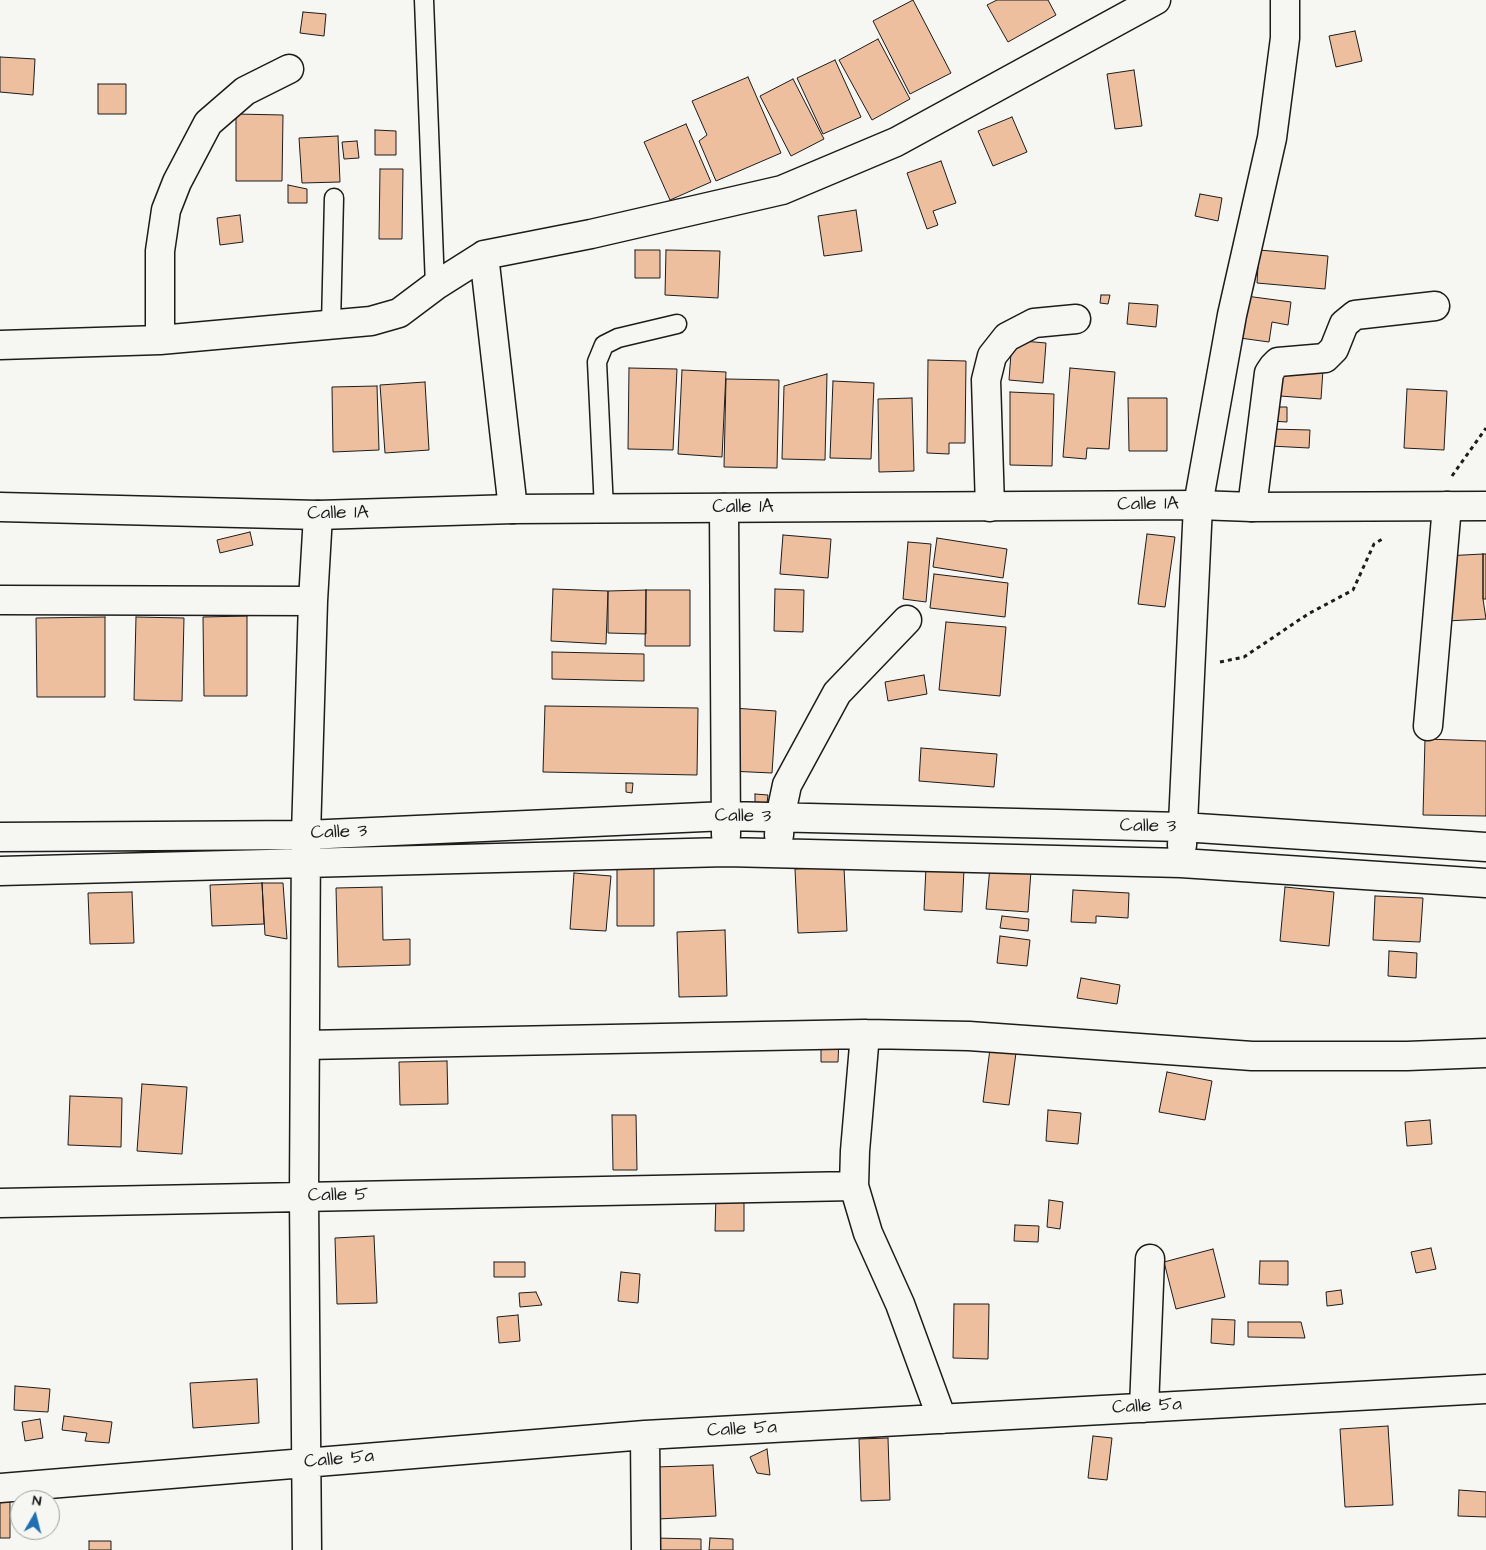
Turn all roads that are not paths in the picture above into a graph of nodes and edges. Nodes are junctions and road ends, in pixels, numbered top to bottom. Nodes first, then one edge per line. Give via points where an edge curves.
1 (424, 0) edge
2 (1156, 0) edge
3 (1285, 0) edge
4 (289, 69) dead end
5 (334, 198) dead end
6 (484, 255) junction
7 (435, 286) junction
8 (1435, 306) dead end
9 (1076, 319) dead end
10 (677, 324) dead end
11 (331, 325) junction
12 (160, 340) junction
13 (0, 345) edge
14 (1198, 504) junction
15 (1439, 506) junction
16 (1486, 506) edge
17 (0, 507) edge
18 (990, 507) junction
19 (1252, 507) junction
20 (724, 508) junction
21 (513, 509) junction
22 (604, 509) junction
23 (318, 515) junction
24 (0, 600) edge
25 (313, 601) junction
26 (907, 620) dead end
27 (1428, 726) dead end
28 (726, 816) junction
29 (780, 818) junction
30 (1182, 827) junction
31 (306, 835) junction
32 (0, 837) edge
33 (1486, 847) edge
34 (726, 852) junction
35 (779, 854) junction
36 (306, 863) junction
37 (1181, 863) junction
38 (0, 871) edge
39 (1486, 883) edge
40 (865, 1034) junction
41 (304, 1045) junction
42 (1486, 1052) edge
43 (854, 1186) junction
44 (304, 1197) junction
45 (0, 1204) edge
46 (1150, 1259) dead end
47 (1486, 1389) edge
48 (1144, 1408) junction
49 (942, 1419) junction
50 (645, 1436) junction
51 (308, 1463) junction
52 (0, 1488) edge
53 (307, 1550) edge
54 (646, 1550) edge

1 - 7 lane
2 - 6 street via 896,142 782,190
3 - 14 street via 1285,38 1272,138 1232,315
4 - 12 street via 245,91 208,122 177,182 166,210 160,251
5 - 11 lane
6 - 7 street
6 - 21 street
7 - 11 street via 399,313 371,321
8 - 19 street via 1355,315 1344,324 1334,349 1325,358 1278,362 1273,367 1269,373
9 - 18 street via 1034,322 1007,336 992,356 986,380
10 - 22 lane via 618,338 604,345 597,362
11 - 12 street
12 - 13 street
14 - 18 street, Calle 1A
14 - 19 street, Calle 1A
14 - 30 street
15 - 16 street, Calle 1A
15 - 19 street, Calle 1A
15 - 27 street
17 - 23 street, Calle 1A
18 - 20 street, Calle 1A
20 - 22 street, Calle 1A
20 - 28 street
21 - 22 street, Calle 1A
21 - 23 street, Calle 1A
23 - 25 street
24 - 25 street
25 - 31 street
26 - 29 street via 837,693 787,785
28 - 29 street, Calle 3
28 - 31 street, Calle 3
28 - 34 street
29 - 30 street, Calle 3
29 - 35 street
30 - 33 street, Calle 3
30 - 37 street
31 - 32 street, Calle 3
31 - 36 street
34 - 35 street, Calle 3
34 - 36 street, Calle 3
35 - 37 street, Calle 3
36 - 38 street, Calle 3
36 - 41 street
37 - 39 street, Calle 3
40 - 41 street
40 - 42 street via 969,1036 1252,1056 1407,1056
40 - 43 street
41 - 44 street
43 - 44 street, Calle 5
43 - 49 street via 868,1233 900,1304
44 - 45 street, Calle 5
44 - 51 street
46 - 48 street
47 - 48 street, Calle 5a
48 - 49 street, Calle 5a
49 - 50 street, Calle 5a
50 - 51 street, Calle 5a
50 - 54 street
51 - 52 street, Calle 5a
51 - 53 street

